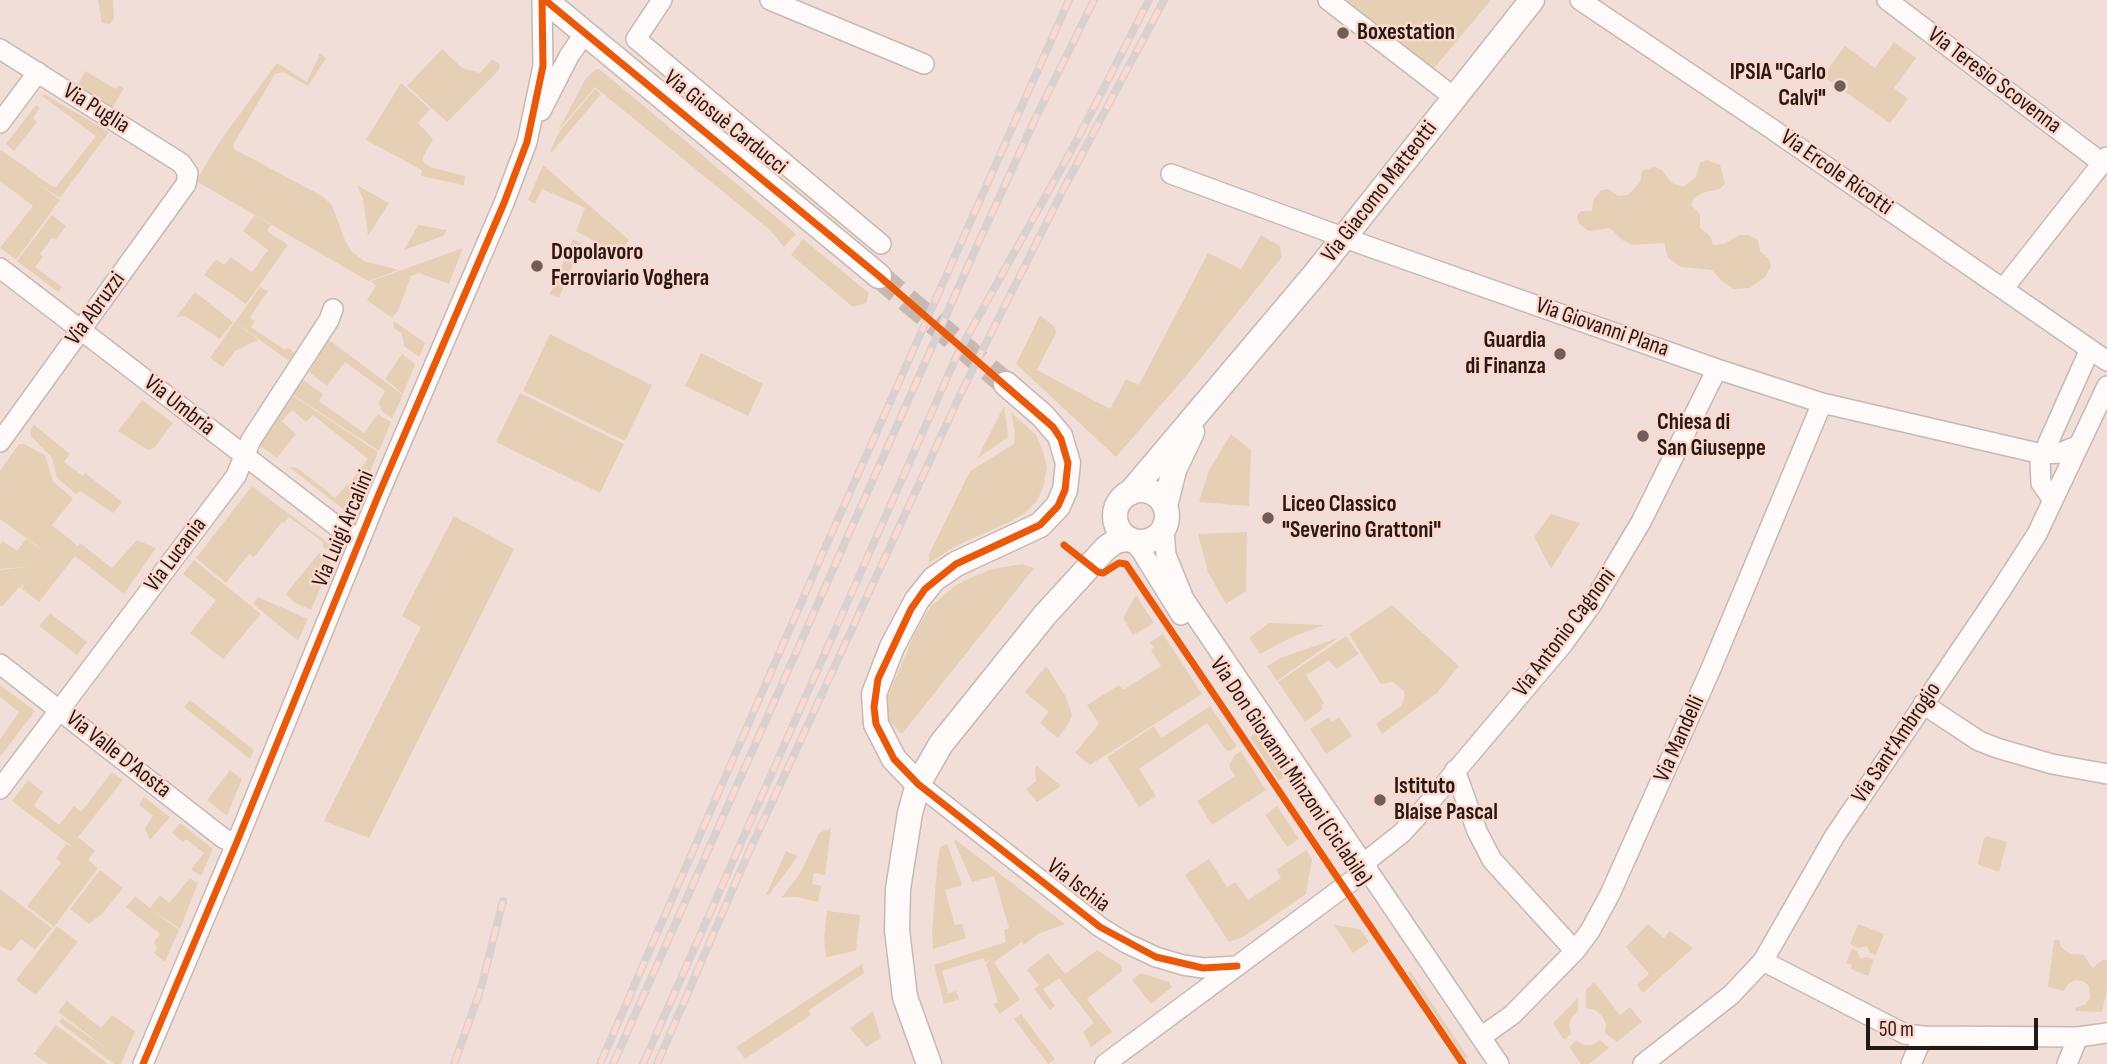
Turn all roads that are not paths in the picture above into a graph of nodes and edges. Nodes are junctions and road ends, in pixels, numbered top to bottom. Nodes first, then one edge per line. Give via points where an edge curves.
1 (543, 0) edge
2 (662, 0) edge
3 (770, 0) edge
4 (1328, 0) edge
5 (1532, 0) edge
6 (1580, 0) edge
7 (1887, 0) edge
8 (585, 33) junction
9 (0, 48) edge
10 (924, 64) dead end
11 (38, 72) junction
12 (1455, 98) junction
13 (0, 123) edge
14 (530, 131) junction
15 (2104, 160) edge
16 (188, 173) joint
17 (1171, 174) dead end
18 (1344, 237) junction
19 (881, 244) dead end
20 (0, 268) edge
21 (879, 276) tunnel mouth
22 (2003, 289) junction
23 (333, 309) dead end
24 (81, 330) junction
25 (2090, 349) junction
26 (2107, 361) edge
27 (1717, 369) junction
28 (1225, 382) junction
29 (1006, 384) tunnel mouth
30 (2107, 386) edge
31 (1822, 403) junction
32 (0, 442) edge
33 (2079, 445) junction
34 (2042, 454) junction
35 (245, 456) junction
36 (2053, 500) junction
37 (1123, 501) junction
38 (1165, 517) junction
39 (361, 538) junction
40 (1130, 539) junction
41 (1044, 616) junction
42 (0, 664) edge
43 (1234, 673) junction
44 (1923, 704) junction
45 (59, 709) junction
46 (1455, 770) junction
47 (2107, 774) edge
48 (918, 784) junction
49 (0, 789) edge
50 (236, 844) junction
51 (1366, 866) junction
52 (1575, 951) junction
53 (1763, 961) junction
54 (1237, 966) junction
55 (2107, 1033) edge
56 (1481, 1037) junction
57 (1923, 1037) junction
58 (2078, 1037) junction
59 (1492, 1061) edge
60 (143, 1064) edge
61 (929, 1064) edge
62 (1105, 1064) edge
63 (1643, 1064) edge
64 (1911, 1064) edge
65 (2067, 1064) edge

1 - 8 street, Via Giosuè Carducci
1 - 14 street, Via Luigi Arcalini via 543,66
2 - 19 street, Via Giosuè Carducci via 636,39
3 - 10 street
4 - 12 street
5 - 12 street, Via Giacomo Matteotti
6 - 22 street, Via Ercole Ricotti
7 - 15 street, Via Teresio Scovenna
8 - 14 street, Via Luigi Arcalini
8 - 21 street, Via Giosuè Carducci
9 - 11 street, Via Puglia
11 - 13 street
11 - 16 street, Via Puglia via 181,163
12 - 18 street, Via Giacomo Matteotti
14 - 39 street, Via Luigi Arcalini via 504,203
15 - 22 street
16 - 24 street, Via Abruzzi via 186,184
17 - 18 street, Via Giovanni Plana
18 - 27 street, Via Giovanni Plana
18 - 28 street, Via Giacomo Matteotti
20 - 24 street, Via Umbria
22 - 25 street, Via Ercole Ricotti
23 - 35 street, Via Lucania
24 - 32 street, Via Abruzzi
24 - 35 street, Via Umbria
25 - 26 street
25 - 34 street
27 - 31 street, Via Giovanni Plana
27 - 46 street, Via Antonio Cagnoni via 1642,522 1592,604
28 - 37 street
28 - 38 street via 1189,437 1174,470
29 - 48 street via 1060,436 1068,463 1065,490 1058,506 1040,525 934,579 897,637 878,679 874,715 894,759
30 - 33 street, Via Sant'Ambrogio
31 - 34 street, Via Giovanni Plana
31 - 52 street, Via Mandelli via 1630,852
33 - 34 street
33 - 36 street, Via Sant'Ambrogio
34 - 36 street via 2039,475
35 - 39 street, Via Umbria via 343,531
35 - 45 street, Via Lucania via 236,476
36 - 44 street, Via Sant'Ambrogio via 2037,534
37 - 38 street via 1142,490 1153,493
37 - 40 street via 1118,528
37 - 41 street
38 - 40 street via 1158,536 1150,541
38 - 43 street via 1166,555 1184,599
39 - 50 street, Via Luigi Arcalini
40 - 41 street via 1106,548
40 - 43 street via 1197,637
41 - 48 street via 941,744
42 - 45 street, Via Valle D'Aosta
43 - 51 street
44 - 47 street via 1997,748
44 - 53 street, Via Sant'Ambrogio via 1834,837
45 - 49 street, Via Lucania
45 - 50 street, Via Valle D'Aosta
46 - 51 street, Via Antonio Cagnoni via 1402,833
46 - 52 street via 1492,860
48 - 54 street, Via Ischia via 1126,943 1183,965
48 - 61 street via 898,889 897,930 905,997
50 - 60 street, Via Luigi Arcalini
51 - 54 street, Via Antonio Cagnoni
51 - 56 street
52 - 56 street, Via Mandelli via 1512,1015
53 - 57 street via 1905,1034
53 - 63 street, Via Sant'Ambrogio via 1731,995
54 - 62 street, Via Antonio Cagnoni
55 - 58 street
56 - 59 street
57 - 58 street
57 - 64 street
58 - 65 street

